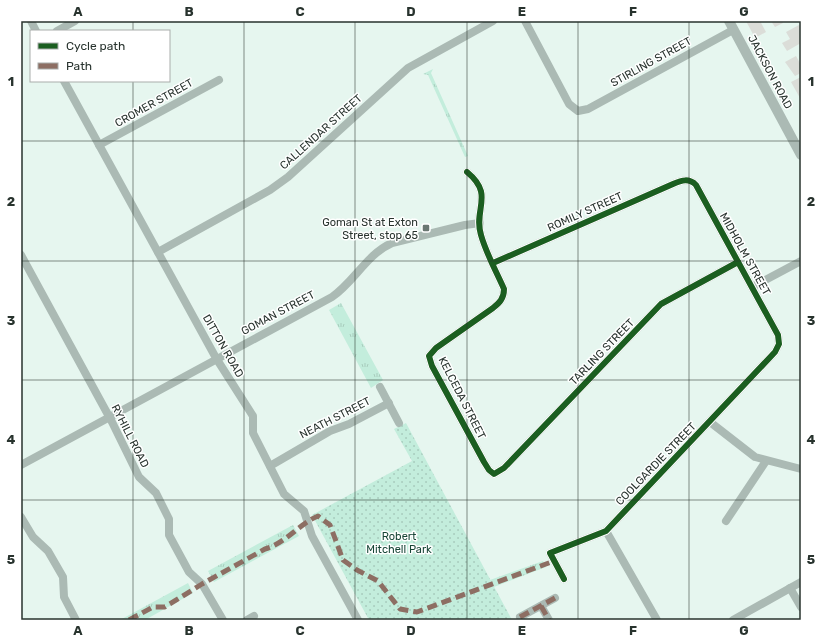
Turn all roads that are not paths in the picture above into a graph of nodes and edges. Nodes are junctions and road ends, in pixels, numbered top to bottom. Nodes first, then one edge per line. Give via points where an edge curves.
1 (31, 21) edge
2 (75, 21) edge
3 (493, 21) edge
4 (525, 21) edge
5 (731, 25) edge
6 (36, 30) edge
7 (59, 30) edge
8 (219, 80) dead end
9 (65, 82) edge
10 (99, 145) junction
11 (801, 155) edge
12 (467, 172) dead end
13 (686, 180) joint
14 (480, 223) junction
15 (158, 252) junction
16 (21, 255) edge
17 (801, 260) edge
18 (738, 262) junction
19 (493, 263) junction
20 (752, 287) junction
21 (779, 344) joint
22 (216, 358) junction
23 (380, 387) dead end
24 (389, 403) junction
25 (109, 418) junction
26 (710, 422) junction
27 (399, 423) dead end
28 (766, 461) junction
29 (21, 465) edge
30 (270, 466) junction
31 (801, 469) edge
32 (494, 474) joint
33 (21, 517) edge
34 (726, 521) dead end
35 (606, 531) junction
36 (564, 579) dead end
37 (801, 582) edge
38 (790, 588) junction
39 (555, 598) dead end
40 (541, 606) junction
41 (801, 607) edge
42 (520, 617) dead end
43 (76, 620) edge
44 (223, 620) edge
45 (358, 620) edge
46 (549, 620) edge
47 (657, 620) edge
48 (733, 620) edge

1 - 6 street
2 - 7 street
3 - 15 street, CALLENDAR STREET via 408,68 288,177 270,190
4 - 5 street, STIRLING STREET via 569,104 578,111 588,109
5 - 11 street, JACKSON ROAD
8 - 10 street, CROMER STREET
9 - 10 street, DITTON ROAD
10 - 15 street, DITTON ROAD
12 - 14 street, KELCEDA STREET via 477,180 482,193
13 - 18 street, MIDHOLM STREET via 696,185
13 - 19 street, ROMILY STREET
14 - 19 street, KELCEDA STREET via 480,233
14 - 22 street, GOMAN STREET via 382,247 348,284 332,297
15 - 22 street, DITTON ROAD
16 - 25 street, RYHILL ROAD
17 - 20 street
18 - 20 street, MIDHOLM STREET
18 - 32 street, TARLING STREET via 661,304 504,468
19 - 32 street, KELCEDA STREET via 504,289 501,301 436,348 429,356 484,462
20 - 21 street, MIDHOLM STREET via 778,335
21 - 26 street, COOLGARDIE STREET via 775,352
22 - 25 street, GOMAN STREET
22 - 30 street, DITTON ROAD via 252,416 253,433
23 - 24 street, NEATH STREET
24 - 27 street, NEATH STREET
24 - 30 street, NEATH STREET via 330,431
25 - 29 street, GOMAN STREET
25 - 44 street, RYHILL ROAD via 139,477 156,493 169,519 170,536 189,572 202,584
26 - 28 street via 754,457
26 - 35 street, COOLGARDIE STREET
28 - 31 street
28 - 34 street
30 - 45 street, DITTON ROAD via 284,494 304,511 312,536
33 - 43 street via 33,537 48,551 63,577 64,597
35 - 36 street, COOLGARDIE STREET via 550,553
35 - 47 street
37 - 38 street
38 - 41 street
38 - 48 street
39 - 40 street
40 - 42 street
40 - 46 street

